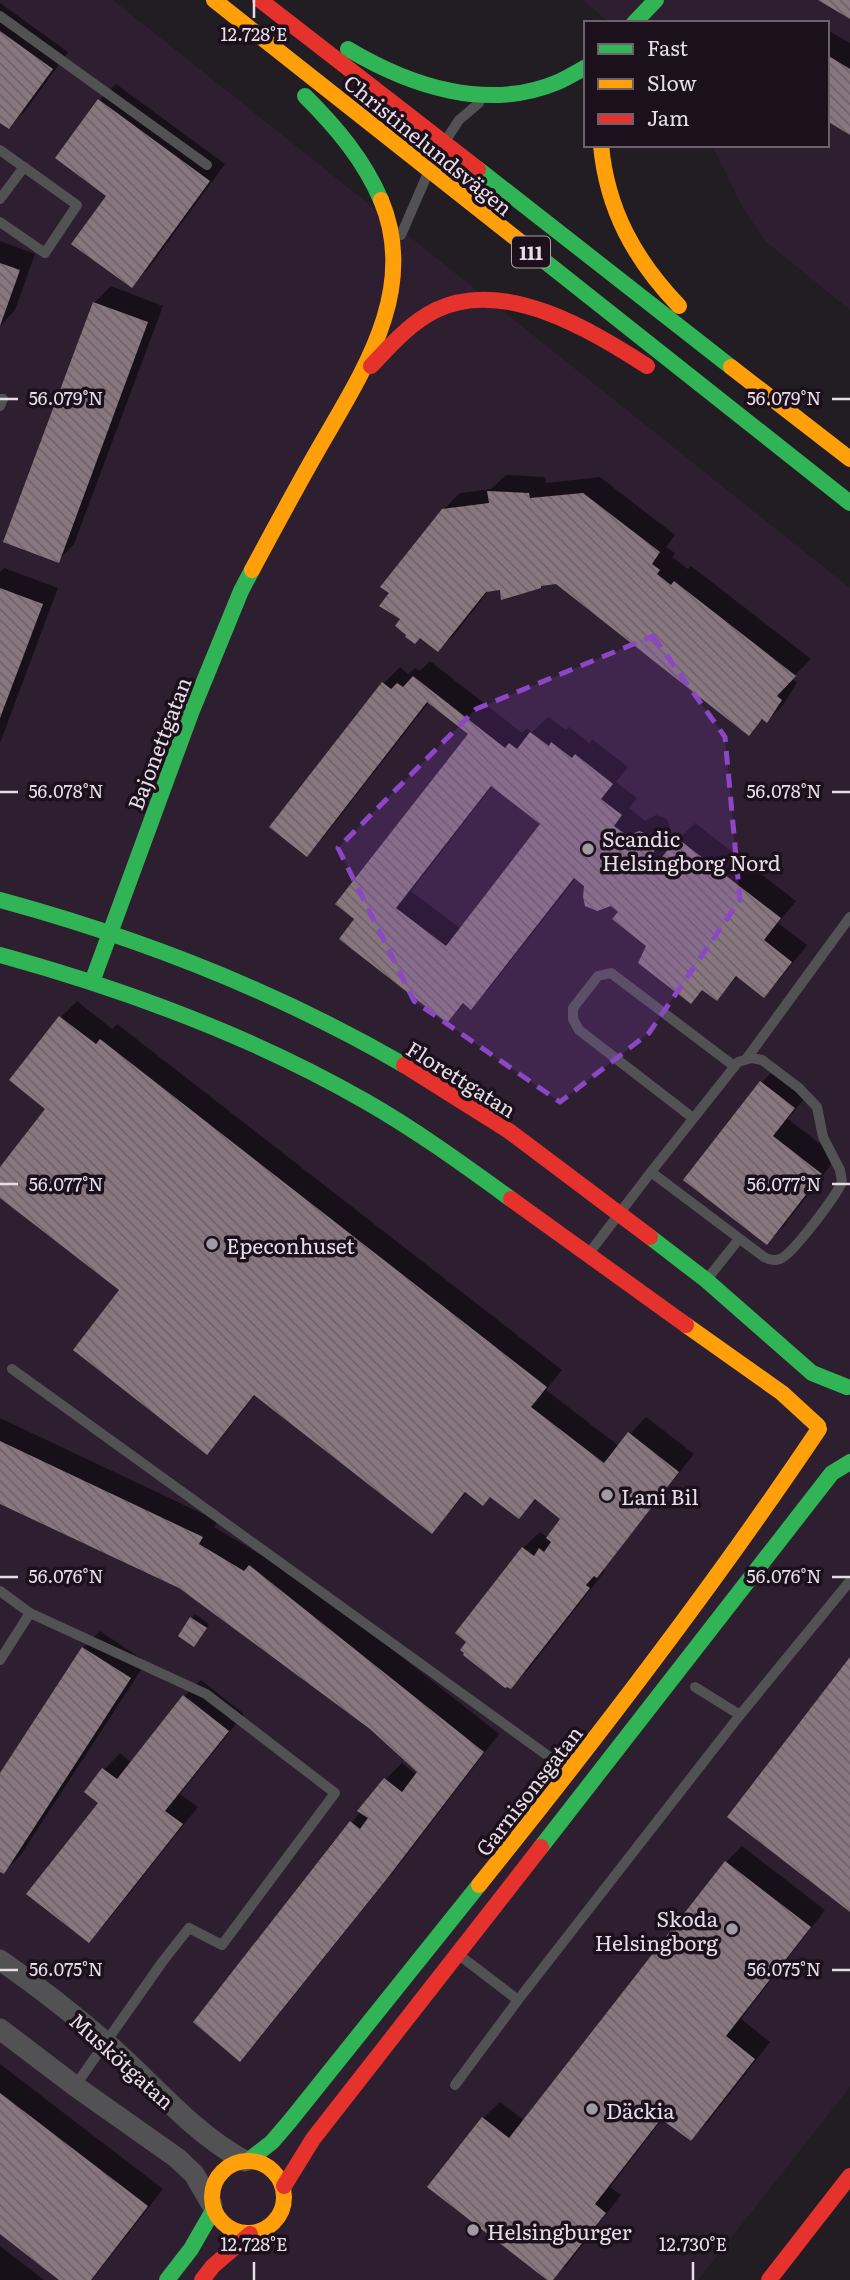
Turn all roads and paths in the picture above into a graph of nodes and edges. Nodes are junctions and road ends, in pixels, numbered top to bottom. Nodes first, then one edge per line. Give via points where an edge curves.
1 (211, 0) edge
2 (260, 0) edge
3 (278, 0) edge
4 (657, 0) edge
5 (0, 16) edge
6 (636, 21) edge
7 (645, 21) edge
8 (584, 68) edge
9 (493, 95) junction
10 (601, 147) edge
11 (0, 150) edge
12 (436, 158) junction
13 (206, 165) dead end
14 (24, 167) junction
15 (0, 200) edge
16 (0, 222) edge
17 (393, 258) junction
18 (360, 378) junction
19 (0, 398) edge
20 (0, 406) edge
21 (803, 422) junction
22 (850, 459) edge
23 (850, 503) edge
24 (0, 900) edge
25 (850, 917) edge
26 (110, 932) junction
27 (0, 955) edge
28 (92, 982) junction
29 (747, 1058) junction
30 (734, 1066) junction
31 (693, 1118) junction
32 (651, 1172) junction
33 (619, 1213) junction
34 (739, 1239) junction
35 (588, 1254) junction
36 (706, 1280) junction
37 (12, 1369) dead end
38 (848, 1387) edge
39 (833, 1445) edge
40 (850, 1581) edge
41 (0, 1591) edge
42 (30, 1613) junction
43 (0, 1660) edge
44 (695, 1687) dead end
45 (740, 1715) junction
46 (570, 1772) junction
47 (458, 1955) junction
48 (0, 1960) edge
49 (518, 2000) junction
50 (0, 2029) edge
51 (106, 2042) junction
52 (455, 2085) dead end
53 (75, 2087) junction
54 (247, 2161) junction
55 (850, 2176) edge
56 (284, 2186) junction
57 (213, 2207) junction
58 (250, 2234) junction
59 (167, 2280) edge
60 (202, 2280) edge
61 (769, 2280) edge

1 - 12 main road, Christinelundsvägen / 111
1 - 17 main road via 330,121 368,170 389,224
2 - 12 main road, Christinelundsvägen / 111
3 - 9 main road via 360,57 405,79 440,90
4 - 6 main road
4 - 7 main road
5 - 13 lane
8 - 9 main road via 550,85
9 - 12 lane via 459,120
10 - 21 main road via 605,183 619,223 650,276
11 - 14 lane
12 - 17 lane
12 - 21 main road, Christinelundsvägen / 111
12 - 23 main road, Christinelundsvägen / 111
14 - 15 lane
14 - 16 lane via 76,205 45,253
17 - 18 main road via 387,310
18 - 23 main road via 421,319 445,306 496,300 558,317 622,350
18 - 26 main road, Bajonettgatan via 241,591
19 - 20 lane
21 - 22 main road, Christinelundsvägen / 111
24 - 26 main road, Florettgatan
25 - 29 lane
26 - 28 main road, Bajonettgatan
26 - 33 main road, Florettgatan via 252,988 360,1040 509,1131
27 - 28 main road
28 - 35 main road via 223,1031 330,1082 471,1170
29 - 30 lane
29 - 34 lane via 762,1060 813,1101 842,1182 784,1257 769,1259
30 - 31 lane
30 - 31 lane via 617,975 602,974 573,1008 579,1030
31 - 32 lane
32 - 33 lane
32 - 34 lane
33 - 35 lane
33 - 36 main road, Florettgatan
34 - 36 lane
35 - 39 main road via 782,1393
36 - 38 main road, Florettgatan via 802,1366
37 - 46 lane
38 - 39 main road, Garnisonsgatan via 825,1401
39 - 46 main road, Garnisonsgatan via 758,1520
39 - 47 main road via 832,1473
40 - 45 lane
41 - 42 lane
42 - 43 lane
42 - 51 lane via 206,1694 335,1793 222,1945 189,1928
44 - 45 lane
45 - 49 lane
46 - 54 main road, Garnisonsgatan via 290,2121
47 - 49 lane
47 - 56 main road via 313,2139
48 - 51 street, Muskötgatan
49 - 52 lane
50 - 53 street, Muskötgatan
51 - 53 lane
51 - 54 street, Muskötgatan via 199,2129
53 - 57 street, Muskötgatan via 177,2158 194,2174
54 - 56 main road via 267,2165
54 - 57 main road, Garnisonsgatan via 219,2175
55 - 61 main road
56 - 58 main road via 284,2208 278,2218
57 - 58 main road via 232,2230
57 - 59 main road, Garnisonsgatan via 191,2249
58 - 60 main road

